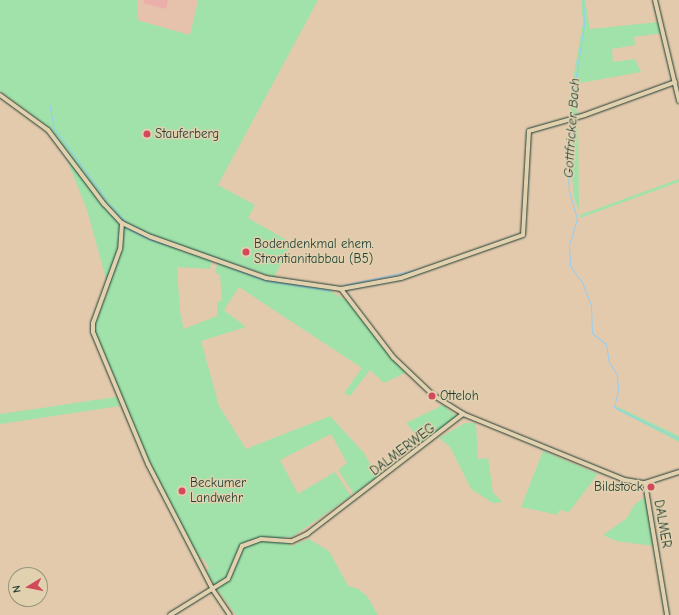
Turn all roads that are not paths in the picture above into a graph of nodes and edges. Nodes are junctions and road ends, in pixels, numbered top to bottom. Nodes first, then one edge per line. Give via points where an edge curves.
1 (655, 0) edge
2 (675, 82) junction
3 (0, 95) edge
4 (679, 101) edge
5 (122, 222) junction
6 (340, 289) junction
7 (463, 414) junction
8 (679, 472) edge
9 (645, 483) junction
10 (213, 590) junction
11 (170, 615) edge
12 (230, 615) edge
13 (667, 615) edge

1 - 2 street
2 - 4 street
2 - 6 street via 585,116 529,132 523,235 401,278
3 - 5 street via 48,130 104,204
5 - 6 street via 151,237 266,278
5 - 10 street via 120,249 93,332 148,464
6 - 7 street via 393,357 433,395
7 - 9 street via 601,471
7 - 10 street, DALMERWEG via 307,534 292,541 261,539 242,546 228,579
8 - 9 street
9 - 13 street, DALMER
10 - 11 street, DALMERWEG
10 - 12 street

